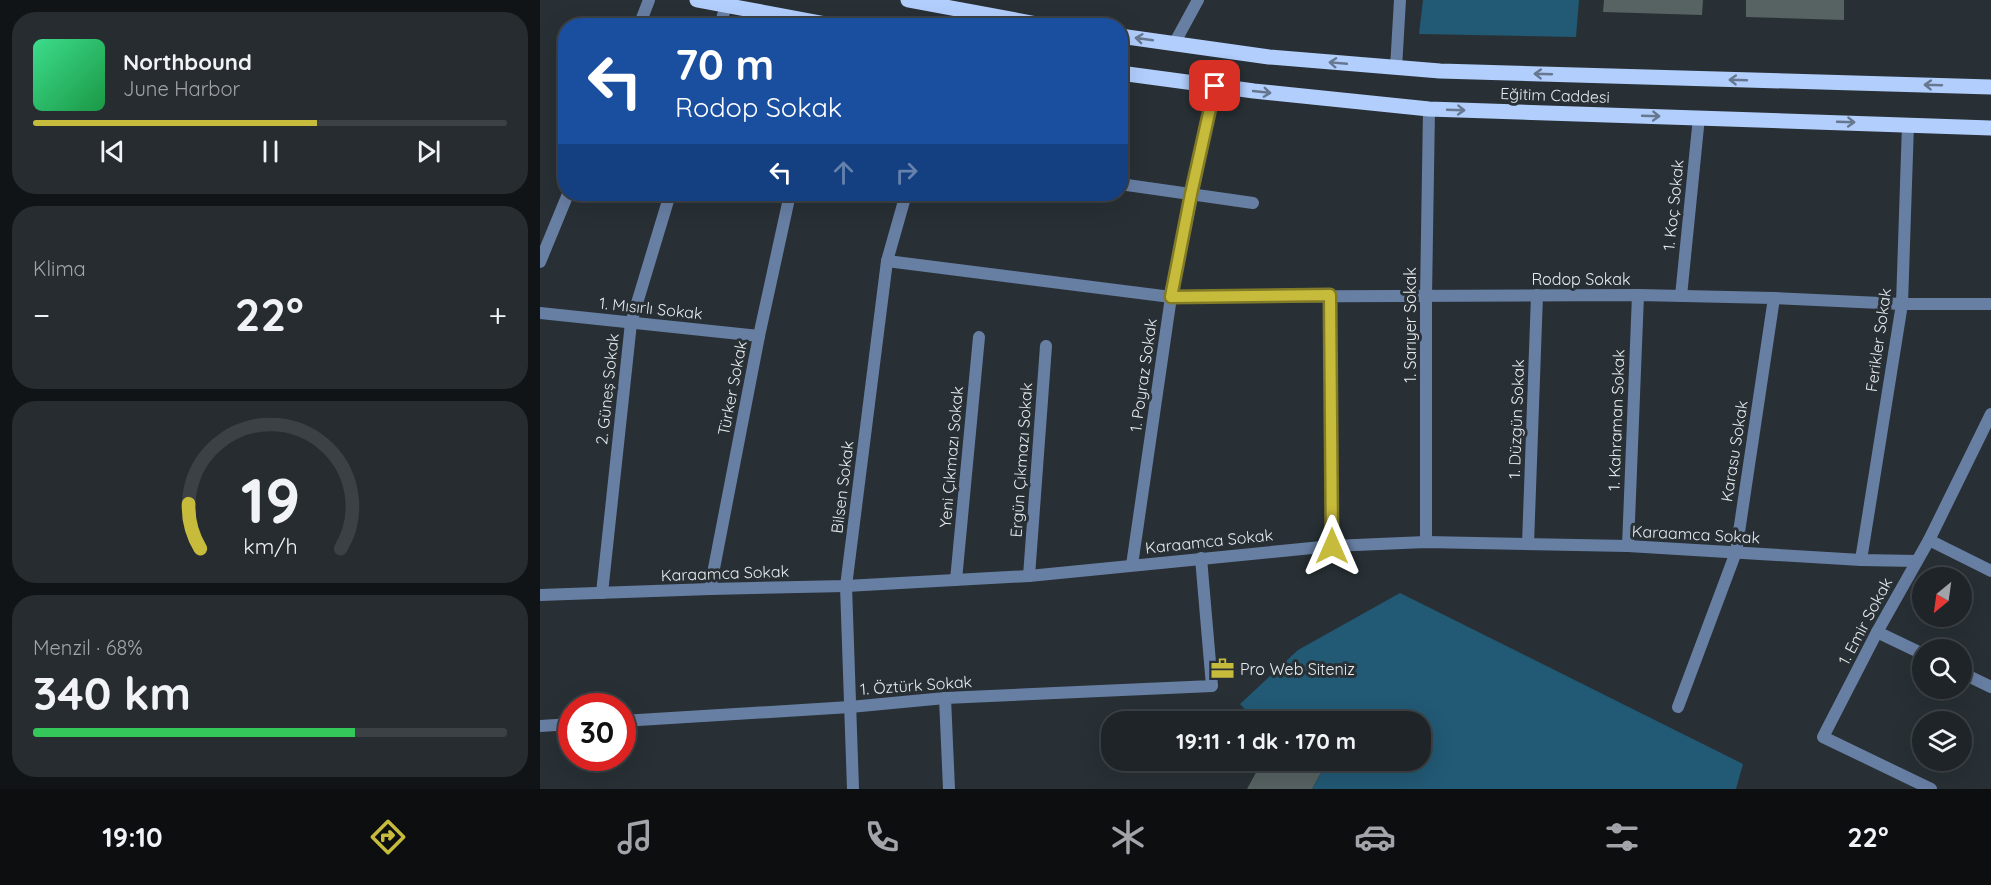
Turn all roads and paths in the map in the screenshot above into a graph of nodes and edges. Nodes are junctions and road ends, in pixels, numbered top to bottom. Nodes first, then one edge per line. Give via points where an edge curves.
1 (649, 0) edge
2 (697, 0) edge
3 (908, 0) edge
4 (1198, 0) edge
5 (1400, 0) edge
6 (935, 2) edge
7 (726, 5) junction
8 (642, 18) edge
9 (722, 18) edge
10 (794, 18) edge
11 (1010, 18) edge
12 (1128, 37) edge
13 (1174, 44) junction
14 (1396, 68) junction
15 (1128, 74) edge
16 (1215, 86) junction
17 (1991, 87) edge
18 (1429, 109) junction
19 (1699, 117) junction
20 (1908, 124) junction
21 (1991, 128) edge
22 (1128, 185) edge
23 (1191, 194) junction
24 (565, 201) edge
25 (668, 201) edge
26 (788, 201) edge
27 (904, 201) edge
28 (1253, 202) dead end
29 (887, 261) junction
30 (540, 262) edge
31 (1330, 295) junction
32 (1537, 295) junction
33 (1638, 295) junction
34 (1426, 296) junction
35 (1681, 296) junction
36 (1171, 297) junction
37 (1774, 298) junction
38 (1902, 304) junction
39 (1991, 304) edge
40 (540, 313) edge
41 (631, 323) junction
42 (759, 336) junction
43 (979, 337) dead end
44 (1046, 346) dead end
45 (1991, 414) edge
46 (1929, 540) junction
47 (1426, 542) junction
48 (1528, 544) junction
49 (1332, 546) junction
50 (1628, 546) junction
51 (1736, 552) junction
52 (1201, 558) junction
53 (1861, 560) junction
54 (1917, 561) junction
55 (1132, 565) junction
56 (1991, 571) edge
57 (1029, 576) junction
58 (956, 580) junction
59 (846, 586) junction
60 (710, 589) junction
61 (602, 593) junction
62 (540, 595) edge
63 (1877, 632) junction
64 (1912, 649) edge
65 (1972, 678) edge
66 (1991, 687) edge
67 (945, 698) junction
68 (1678, 706) dead end
69 (850, 707) junction
70 (636, 720) edge
71 (558, 725) edge
72 (540, 726) edge
73 (853, 789) edge
74 (949, 789) edge
75 (1930, 789) edge

1 - 8 street
2 - 7 main road
3 - 6 main road
4 - 13 street
5 - 14 street
6 - 11 main road
7 - 9 street
7 - 10 main road
13 -> 12 main road
14 -> 13 main road
17 -> 14 main road
15 - 16 main road, Eğitim Caddesi
16 -> 18 main road, Eğitim Caddesi
16 - 23 street, 1. Poyraz Sokak
18 -> 19 main road, Eğitim Caddesi
18 - 34 street, 1. Sarıyer Sokak
19 -> 20 main road, Eğitim Caddesi
19 - 35 street, 1. Koç Sokak
20 - 21 main road, Eğitim Caddesi
20 - 38 street, Ferikler Sokak
22 - 23 street
23 - 28 street
23 - 36 street, 1. Poyraz Sokak
24 - 30 street
25 - 41 street, 2. Güneş Sokak
26 - 42 street, Türker Sokak
27 - 29 street, Bilsen Sokak
29 - 36 street, Rodop Sokak
29 - 59 street, Bilsen Sokak
31 - 34 street, Rodop Sokak
31 - 36 street, Rodop Sokak
31 - 49 street
32 - 33 street, Rodop Sokak
32 - 34 street, Rodop Sokak
32 - 48 street, 1. Düzgün Sokak
33 - 35 street, Rodop Sokak
33 - 50 street, 1. Kahraman Sokak
34 - 47 street, 1. Sarıyer Sokak
35 - 37 street, Rodop Sokak
36 - 55 street, 1. Poyraz Sokak
37 - 38 street, Rodop Sokak
37 - 51 street, Karasu Sokak
38 - 39 street, Rodop Sokak
38 - 53 street, Ferikler Sokak
40 - 41 street, 1. Mısırlı Sokak
41 - 42 street, 1. Mısırlı Sokak
41 - 61 street, 2. Güneş Sokak
42 - 60 street, Türker Sokak
43 - 58 street, Yeni Çıkmazı Sokak
44 - 57 street, Ergün Çıkmazı Sokak
45 - 46 street, 1. Emir Sokak
46 - 54 street, 1. Emir Sokak
46 - 56 street
47 - 48 street, Karaamca Sokak
47 - 49 street, Karaamca Sokak
48 - 50 street, Karaamca Sokak
49 - 52 street, Karaamca Sokak
50 - 51 street, Karaamca Sokak
51 - 53 street, Karaamca Sokak
51 - 68 street, Karasu Sokak
52 - 55 street, Karaamca Sokak
52 - 67 street, 1. Öztürk Sokak via 1212,686
53 - 54 street, Karaamca Sokak
54 - 63 street, 1. Emir Sokak
55 - 57 street, Karaamca Sokak
57 - 58 street, Karaamca Sokak
58 - 59 street, Karaamca Sokak
59 - 60 street, Karaamca Sokak
59 - 69 street, Bilsen Sokak
60 - 61 street, Karaamca Sokak
61 - 62 street, Karaamca Sokak
63 - 64 street
63 - 75 street, 1. Emir Sokak via 1823,737
65 - 66 street
67 - 69 street, 1. Öztürk Sokak
67 - 74 street
69 - 70 street, 1. Öztürk Sokak
69 - 73 street, Bilsen Sokak
71 - 72 street

